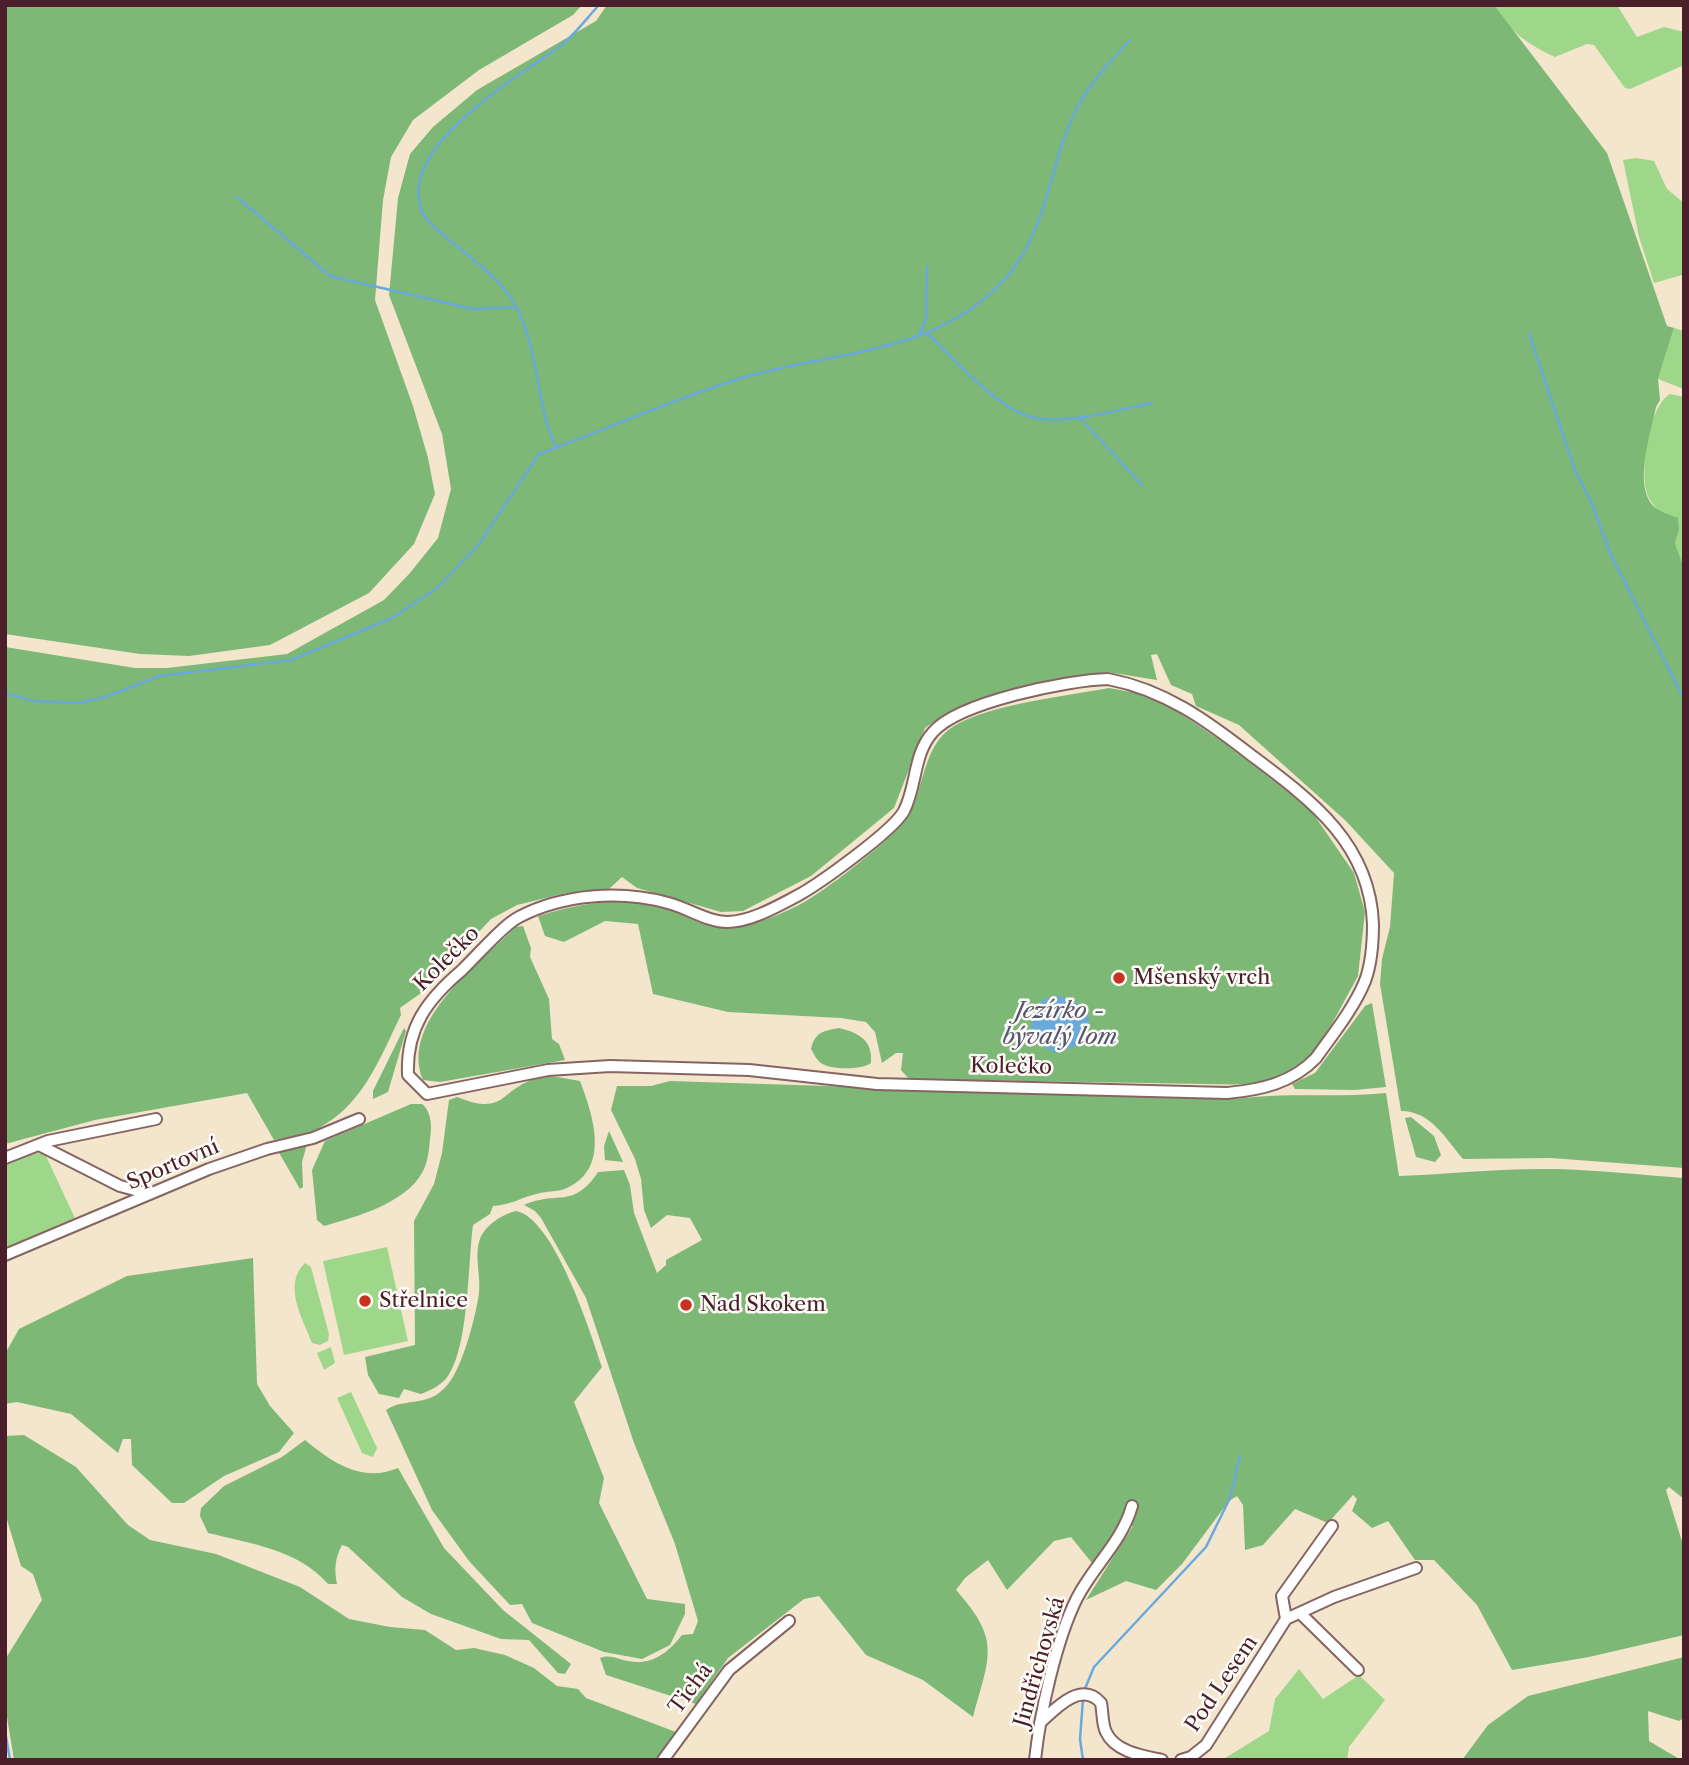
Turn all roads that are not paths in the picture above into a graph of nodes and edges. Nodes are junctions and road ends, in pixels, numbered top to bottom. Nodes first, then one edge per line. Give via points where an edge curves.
1 (1360, 861) joint
2 (156, 1119) dead end
3 (359, 1119) dead end
4 (39, 1145) junction
5 (5, 1158) edge
6 (150, 1194) junction
7 (5, 1255) edge
8 (1132, 1506) dead end
9 (1332, 1526) dead end
10 (1416, 1568) dead end
11 (1301, 1614) junction
12 (1286, 1619) junction
13 (789, 1621) dead end
14 (1358, 1670) dead end
15 (1039, 1723) junction
16 (663, 1760) edge
17 (1035, 1760) edge
18 (1162, 1760) edge
19 (1181, 1760) edge

1 - 1 street, Kolečko via 1317,805 1192,710 1119,681 1056,685 1007,697 941,725 920,755 903,813 844,864 799,895 747,920 725,922 669,903 613,894 572,900 517,918 429,1000 410,1048 408,1075 427,1094 548,1070 610,1066 749,1070 877,1084 1227,1093 1259,1090 1306,1068 1365,981 1373,922
2 - 4 street
3 - 6 street, Sportovní via 209,1169
4 - 5 street
4 - 6 street via 121,1186
6 - 7 street, Sportovní
8 - 15 street, Jindřichovská via 1126,1528 1069,1616
9 - 12 street, Pod Lesem via 1282,1596
10 - 11 street via 1334,1597
11 - 12 street
11 - 14 street
12 - 19 street, Pod Lesem via 1206,1745
13 - 16 street, Tichá via 729,1670
15 - 17 street, Jindřichovská
15 - 18 street via 1069,1698 1093,1696 1101,1703 1105,1730 1114,1743

